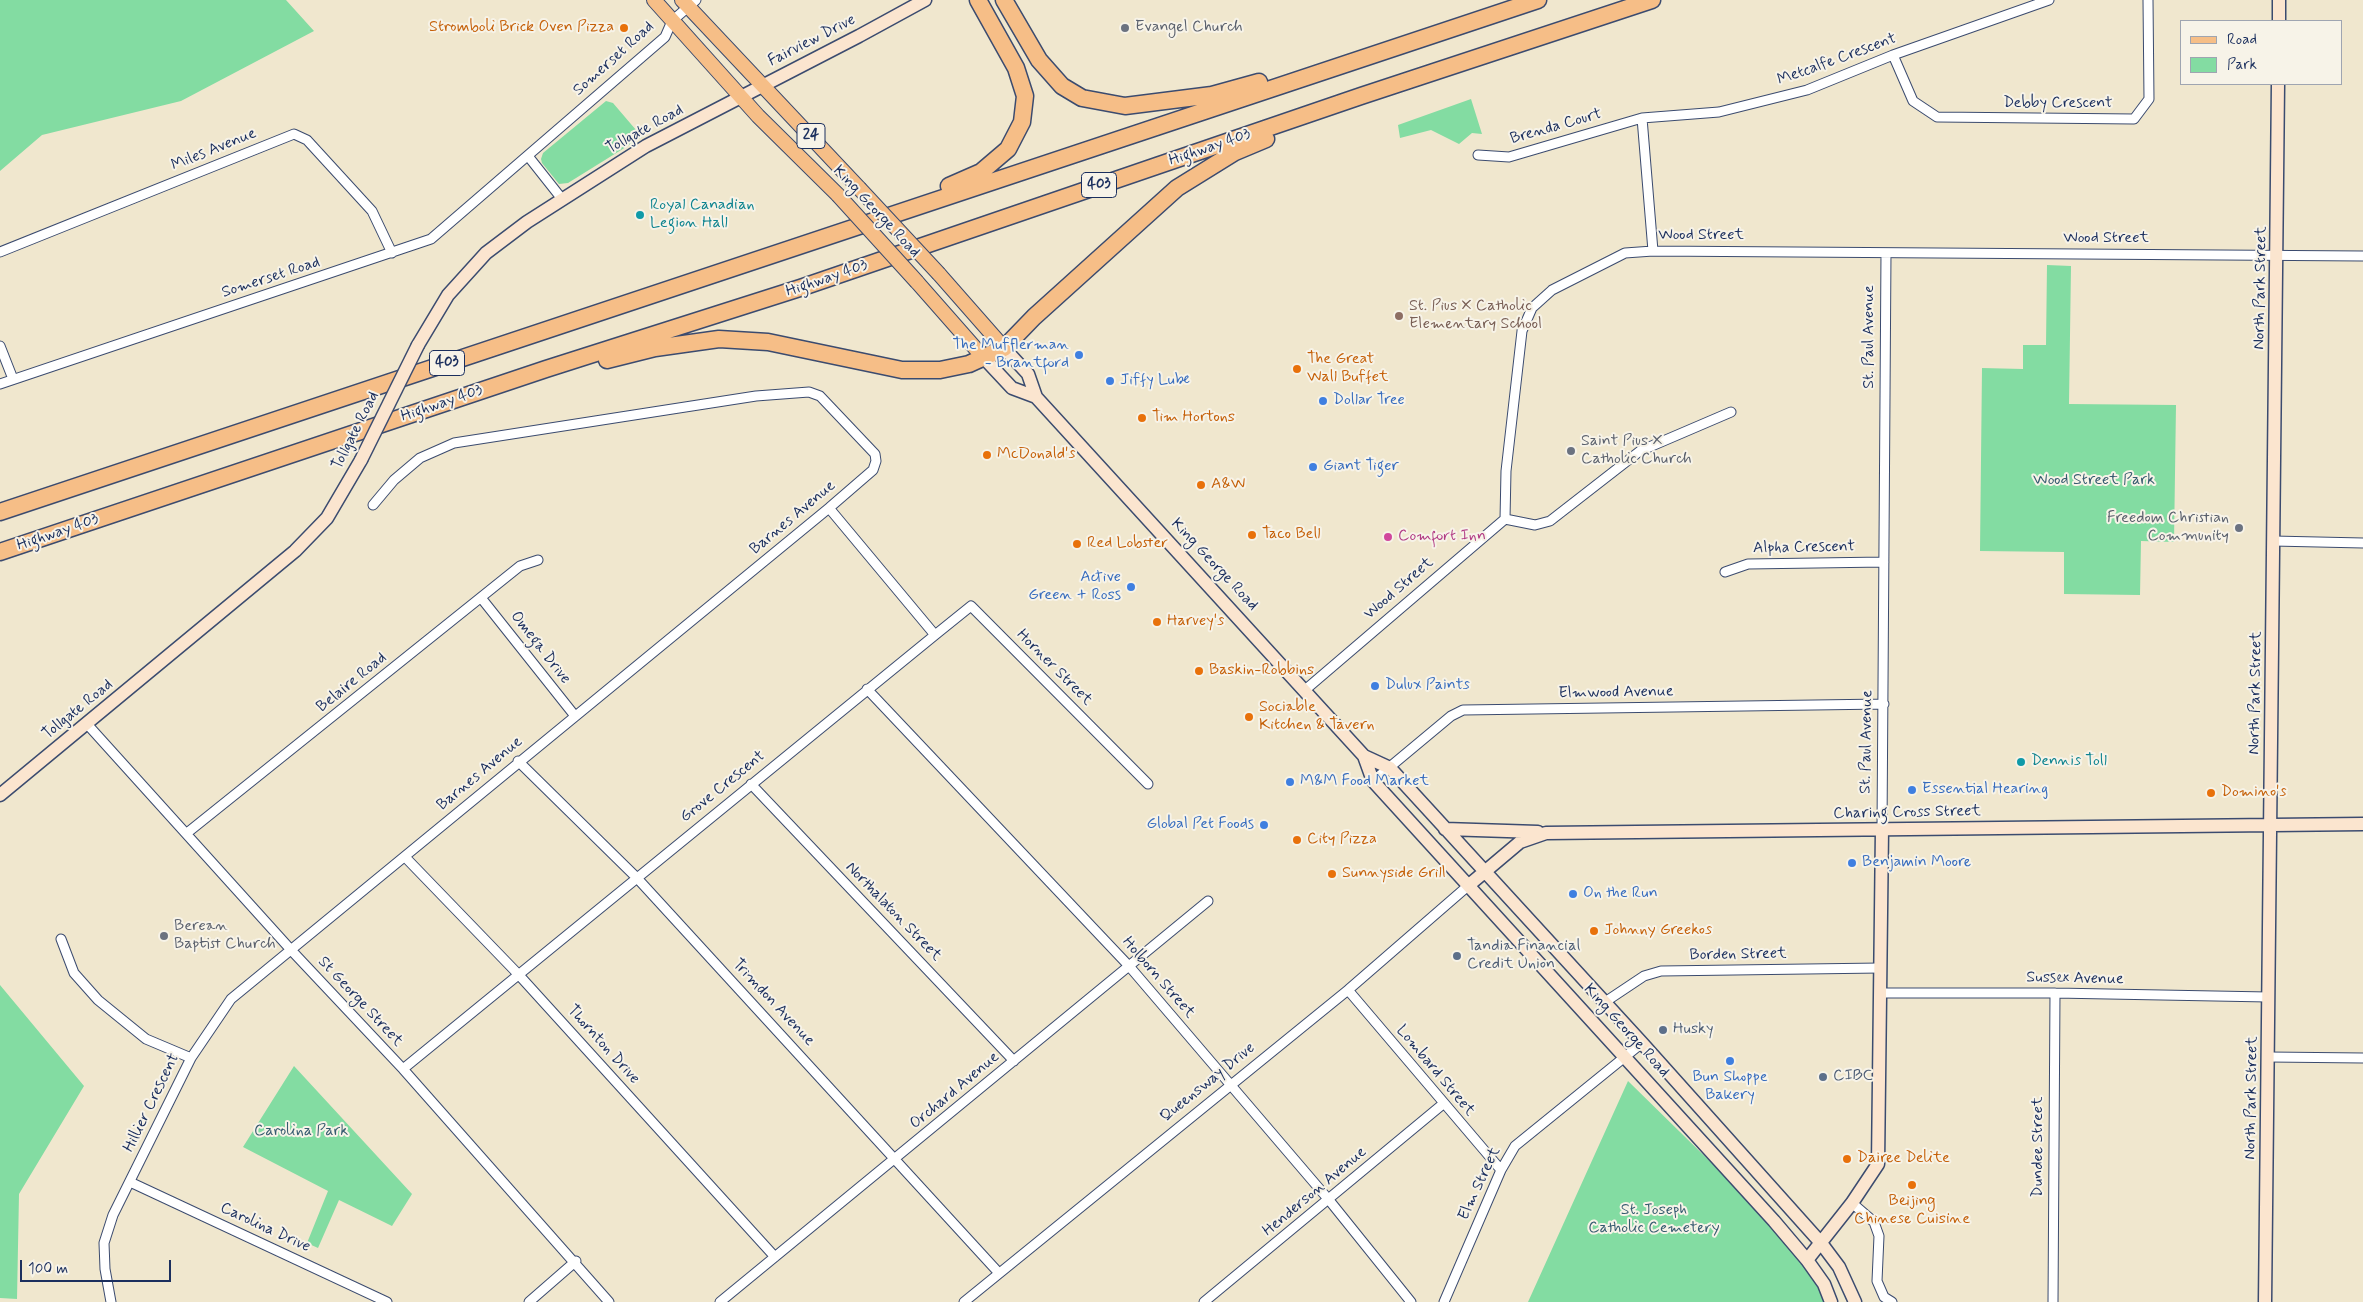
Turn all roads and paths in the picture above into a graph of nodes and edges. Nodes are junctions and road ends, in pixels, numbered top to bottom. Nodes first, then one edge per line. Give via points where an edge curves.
1 (654, 0) edge
2 (925, 0) edge
3 (978, 0) edge
4 (1004, 0) edge
5 (1538, 0) edge
6 (1652, 0) edge
7 (2049, 0) edge
8 (2148, 0) edge
9 (2279, 0) edge
10 (689, 2) edge
11 (2279, 20) edge
12 (672, 21) junction
13 (1392, 48) junction
14 (1893, 55) junction
15 (762, 85) junction
16 (2278, 85) edge
17 (741, 96) junction
18 (1361, 96) junction
19 (1642, 118) junction
20 (1478, 155) dead end
21 (528, 156) junction
22 (562, 199) junction
23 (894, 214) junction
24 (1653, 251) junction
25 (0, 252) edge
26 (392, 253) junction
27 (1886, 253) junction
28 (2278, 255) junction
29 (2363, 256) edge
30 (0, 346) edge
31 (1004, 348) junction
32 (983, 357) junction
33 (546, 369) junction
34 (13, 379) junction
35 (0, 384) edge
36 (1036, 397) junction
37 (1730, 412) dead end
38 (373, 505) dead end
39 (829, 508) junction
40 (0, 512) edge
41 (1505, 518) junction
42 (2273, 542) junction
43 (2363, 543) edge
44 (0, 552) edge
45 (538, 560) dead end
46 (1884, 562) junction
47 (1725, 572) dead end
48 (482, 599) junction
49 (935, 635) junction
50 (867, 689) junction
51 (1305, 690) junction
52 (1884, 704) junction
53 (575, 716) junction
54 (87, 724) junction
55 (1364, 756) junction
56 (518, 761) junction
57 (1390, 768) junction
58 (1373, 781) junction
59 (751, 784) junction
60 (1148, 784) dead end
61 (0, 795) edge
62 (2269, 824) junction
63 (2363, 824) edge
64 (1445, 829) junction
65 (1882, 829) junction
66 (187, 833) junction
67 (1546, 833) junction
68 (405, 857) junction
69 (1484, 872) junction
70 (637, 878) junction
71 (1469, 885) junction
72 (1208, 901) dead end
73 (61, 939) dead end
74 (292, 951) junction
75 (1129, 966) junction
76 (1880, 968) junction
77 (518, 974) junction
78 (1348, 990) junction
79 (1881, 993) junction
80 (2055, 993) junction
81 (2268, 997) junction
82 (1605, 1002) junction
83 (1642, 1043) junction
84 (1624, 1056) junction
85 (2269, 1057) junction
86 (191, 1058) junction
87 (2363, 1058) edge
88 (1014, 1062) junction
89 (403, 1069) junction
90 (1230, 1084) junction
91 (1443, 1104) junction
92 (896, 1160) junction
93 (1501, 1170) junction
94 (130, 1182) junction
95 (1329, 1200) junction
96 (1852, 1203) junction
97 (1821, 1243) junction
98 (775, 1257) junction
99 (1807, 1260) junction
100 (576, 1262) junction
101 (998, 1272) junction
102 (111, 1302) edge
103 (387, 1302) edge
104 (529, 1302) edge
105 (609, 1302) edge
106 (720, 1302) edge
107 (964, 1302) edge
108 (1204, 1302) edge
109 (1411, 1302) edge
110 (1444, 1302) edge
111 (1831, 1302) edge
112 (1855, 1302) edge
113 (1892, 1302) edge
114 (2053, 1302) edge
115 (2265, 1302) edge

1 - 12 main road, King George Road / 24
2 - 15 main road, Fairview Drive
3 - 23 highway via 1016,68 1025,96 1022,122 1008,149 981,172 920,198
4 - 13 highway via 1039,60 1062,86 1082,98 1125,106 1212,95
5 - 13 highway, 403
6 - 18 highway, Highway 403 / 403
7 - 14 street, Metcalfe Crescent
8 - 14 street, Debby Crescent via 2149,99 2134,119 1937,117 1913,101
9 - 11 main road
10 - 12 street
10 - 15 main road, King George Road / 24
12 - 17 main road, King George Road / 24
12 - 21 street, Somerset Road via 666,37
13 - 23 highway, 403
14 - 19 street, Metcalfe Crescent via 1807,90 1719,112
15 - 17 main road, Fairview Drive
15 - 31 main road, King George Road / 24, bridge via 940,274
16 - 28 main road, North Park Street
17 - 22 main road, Tollgate Road via 641,149
17 - 32 main road, King George Road / 24, bridge via 838,194
18 - 31 highway via 1330,113 1235,152 1177,188
18 - 33 highway, Highway 403 / 403 via 810,285
19 - 20 street, Brenda Court via 1509,157
19 - 24 street
21 - 22 street
21 - 26 street, Somerset Road via 431,239
22 - 54 main road, Tollgate Road, bridge via 486,253 448,296 418,345 361,460 327,518 296,551
23 - 40 highway, 403
24 - 27 street, Wood Street
24 - 41 street, Wood Street via 1625,253 1552,290 1532,308 1522,331 1506,474
25 - 26 street, Miles Avenue via 294,134 307,140 372,211
26 - 34 street, Somerset Road
27 - 28 street, Wood Street
27 - 46 street, St. Paul Avenue
28 - 29 street, Wood Street
28 - 42 main road, North Park Street
30 - 34 street
31 - 32 highway
31 - 36 main road, King George Road via 1028,374
32 - 33 highway via 969,364 940,370 902,370 768,342 719,339 655,348 573,368
32 - 36 main road, King George Road via 1012,388
33 - 44 highway, Highway 403 / 403
34 - 35 street, Somerset Road
36 - 51 main road, King George Road
37 - 41 street via 1640,451 1550,521 1535,525
38 - 39 street, Barnes Avenue via 394,480 420,458 454,443 756,396 809,392 820,396 875,454 873,470
39 - 49 street
39 - 53 street, Barnes Avenue
41 - 51 street, Wood Street
42 - 43 street
42 - 62 main road, North Park Street
45 - 48 street, Belaire Road via 520,566
46 - 47 street, Alpha Crescent via 1748,564
46 - 52 street, St. Paul Avenue
48 - 53 street, Omega Drive
48 - 66 street, Belaire Road
49 - 50 street, Grove Crescent
49 - 60 street, Horner Street via 971,606
50 - 59 street, Grove Crescent
50 - 75 street, Holborn Street
51 - 55 main road, King George Road
52 - 57 street, Elmwood Avenue via 1463,710 1451,716
52 - 65 street, St. Paul Avenue
53 - 56 street, Barnes Avenue
54 - 61 main road, Tollgate Road
54 - 66 street, St George Street
55 - 57 main road, King George Road
55 - 58 main road, King George Road
56 - 68 street, Barnes Avenue
56 - 70 street, Trimdon Avenue
57 - 58 street, Elmwood Avenue
57 - 64 main road, King George Road
58 - 71 main road, King George Road
59 - 70 street, Grove Crescent
59 - 88 street, Northalaton Street
62 - 63 main road, Charing Cross Street
62 - 65 main road, Charing Cross Street
62 - 81 main road, North Park Street
64 - 67 main road
64 - 69 main road, King George Road
65 - 67 main road, Charing Cross Street
65 - 76 main road, St. Paul Avenue
66 - 74 street, St George Street
67 - 69 main road, Charing Cross Street via 1520,842
68 - 74 street, Barnes Avenue
68 - 77 street, Thornton Drive
69 - 71 main road, Charing Cross Street
69 - 82 main road, King George Road
70 - 77 street, Grove Crescent
70 - 92 street, Trimdon Avenue
71 - 78 street, Queensway Drive
71 - 84 main road, King George Road
72 - 75 street, Orchard Avenue
73 - 86 street via 74,973 98,1000 146,1039
74 - 86 street, Hillier Crescent via 231,999
74 - 89 street, St George Street
75 - 88 street, Orchard Avenue
75 - 90 street, Holborn Street
76 - 79 main road, St. Paul Avenue
76 - 82 street, Borden Street via 1661,971 1644,976
77 - 89 street, Grove Crescent
77 - 98 street, Thornton Drive
78 - 90 street, Queensway Drive
78 - 91 street, Lombard Street
79 - 80 street, Sussex Avenue
79 - 96 main road, St. Paul Avenue via 1878,1164
80 - 81 street, Sussex Avenue
80 - 114 street, Dundee Street
81 - 85 main road, North Park Street
82 - 83 main road, King George Road
83 - 84 street, Elm Street
83 - 97 main road, King George Road
84 - 93 street, Elm Street via 1515,1146
84 - 99 main road, King George Road
85 - 87 street
85 - 115 main road, North Park Street
86 - 94 street, Hillier Crescent
88 - 92 street, Orchard Avenue
89 - 100 street, St George Street
90 - 95 street, Holborn Street
90 - 101 street, Queensway Drive
91 - 93 street, Lombard Street
91 - 95 street, Henderson Avenue
92 - 98 street, Orchard Avenue
92 - 101 street, Trimdon Avenue
93 - 110 street, Elm Street
94 - 102 street, Hillier Crescent via 112,1215 104,1243
94 - 103 street, Carolina Drive
95 - 108 street, Henderson Avenue
95 - 109 street, Holborn Street
96 - 97 main road, St. Paul Avenue
96 - 113 street via 1874,1222 1879,1236 1877,1282 1884,1297
97 - 99 main road, St. Paul Avenue
97 - 112 main road via 1839,1267
98 - 106 street, Orchard Avenue
99 - 111 main road via 1824,1284
100 - 104 street
100 - 105 street, St George Street
101 - 107 street, Queensway Drive

